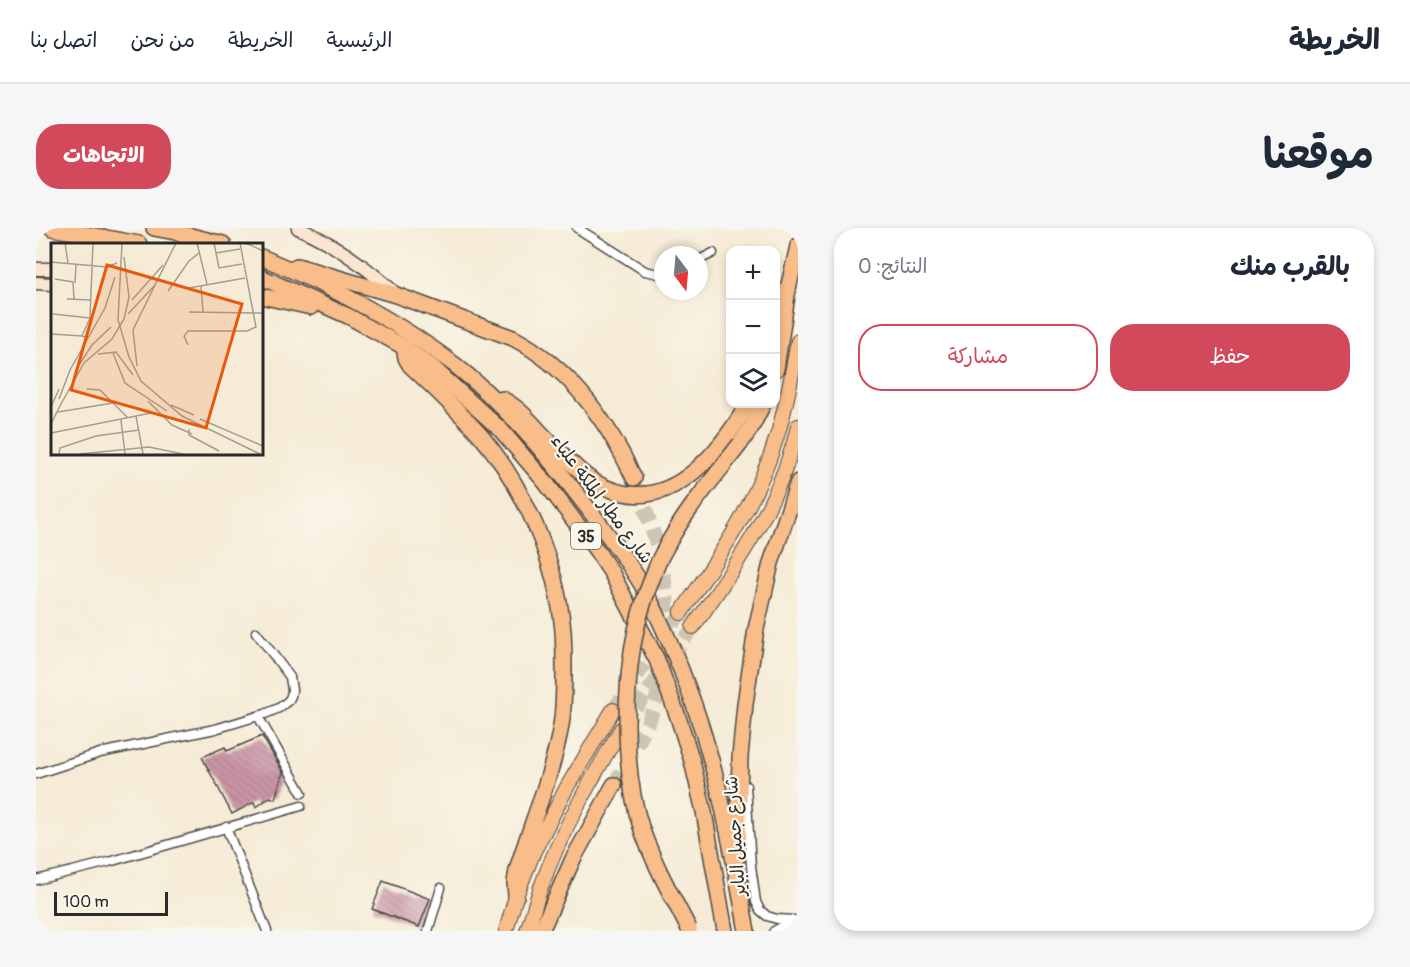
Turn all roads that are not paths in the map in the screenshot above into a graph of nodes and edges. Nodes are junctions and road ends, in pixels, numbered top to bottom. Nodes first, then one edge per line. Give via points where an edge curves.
1 (52, 228) edge
2 (153, 228) edge
3 (298, 228) edge
4 (577, 228) edge
5 (134, 243) edge
6 (219, 243) edge
7 (798, 246) edge
8 (713, 253) dead end
9 (708, 256) edge
10 (262, 258) edge
11 (654, 274) edge
12 (262, 277) edge
13 (36, 283) edge
14 (51, 284) edge
15 (788, 289) junction
16 (396, 295) junction
17 (262, 296) edge
18 (780, 309) edge
19 (348, 316) junction
20 (798, 341) edge
21 (404, 347) junction
22 (778, 354) edge
23 (488, 394) junction
24 (745, 408) edge
25 (761, 408) edge
26 (798, 426) edge
27 (634, 478) tunnel mouth
28 (798, 482) edge
29 (681, 613) tunnel mouth
30 (693, 627) tunnel mouth
31 (256, 632) dead end
32 (613, 710) tunnel mouth
33 (258, 716) junction
34 (742, 723) junction
35 (621, 729) tunnel mouth
36 (36, 774) edge
37 (614, 785) tunnel mouth
38 (302, 793) dead end
39 (301, 806) dead end
40 (226, 827) junction
41 (36, 880) edge
42 (738, 882) junction
43 (441, 888) dead end
44 (516, 896) junction
45 (796, 920) edge
46 (689, 930) edge
47 (267, 931) edge
48 (428, 931) edge
49 (506, 931) edge
50 (527, 931) edge
51 (541, 931) edge
52 (726, 931) edge
53 (747, 931) edge
54 (774, 931) edge
55 (796, 931) edge

1 - 5 highway
2 - 6 highway
3 - 16 street via 337,248
4 - 11 street
7 - 15 highway
8 - 9 street
10 - 16 highway
10 - 23 highway, شارع مطار الملكة علياء / 35 via 354,300 441,355
12 - 19 highway, شارع مطار الملكة علياء / 35
13 - 14 street
15 - 18 highway
15 - 22 highway
16 - 27 highway via 513,338 542,356 576,387 592,408
17 - 19 highway
19 - 21 highway, شارع مطار الملكة علياء / 35
20 - 29 main road via 777,436 756,490 730,540
21 - 44 highway via 410,365 481,437 509,476 537,530 560,609 564,680 560,731 517,870
21 - 52 highway, شارع مطار الملكة علياء / 35 via 432,367 501,430 580,528 622,594 657,660 686,741
23 - 24 highway via 520,411 594,482 636,495 662,491 689,477 718,447
23 - 42 highway, شارع مطار الملكة علياء / 35 via 560,471 641,585 697,712
25 - 46 highway, bridge via 662,553 640,613 628,675 628,765 633,797 651,852
26 - 30 main road via 786,467 756,532
28 - 34 highway via 790,521 771,563 760,607
31 - 33 street via 287,672 292,690 285,704
32 - 44 main road via 567,787
33 - 36 street via 100,753
33 - 38 street
34 - 42 highway
34 - 45 street, شارع جميل الباير via 747,737 748,838 756,902 772,918
35 - 50 main road via 559,843
37 - 51 highway via 573,859
39 - 40 street
40 - 41 street
40 - 47 street
42 - 53 highway, شارع مطار الملكة علياء / 35
43 - 48 street
44 - 49 main road
45 - 54 street
45 - 55 lane

